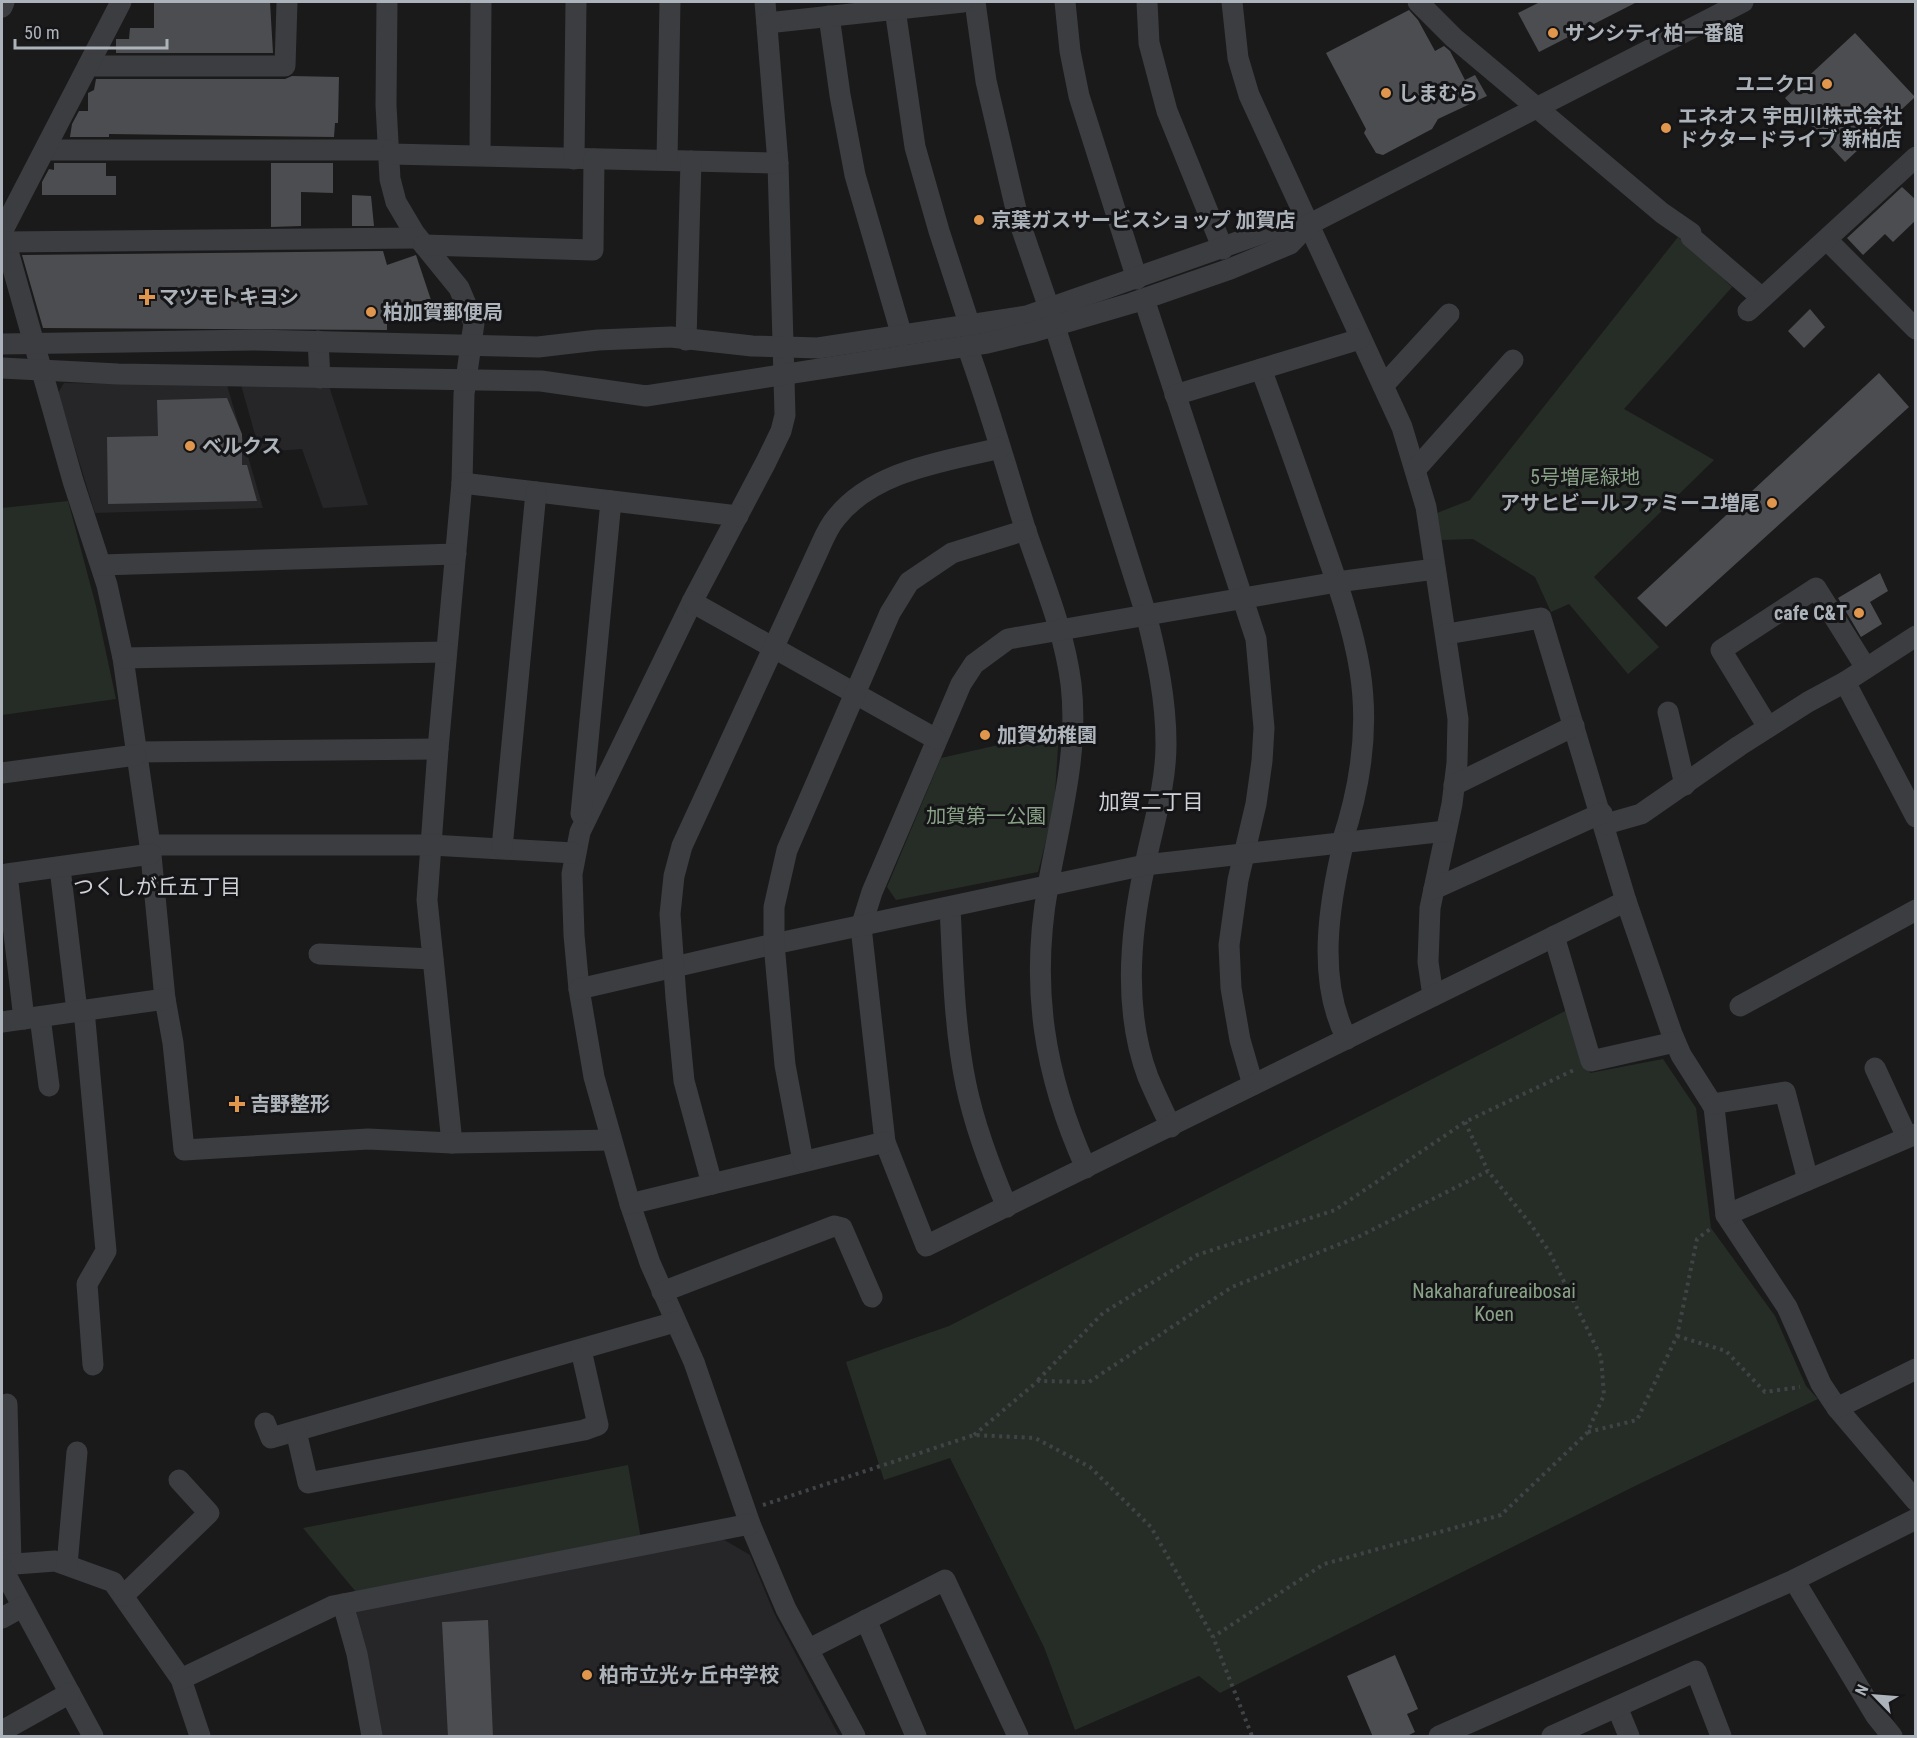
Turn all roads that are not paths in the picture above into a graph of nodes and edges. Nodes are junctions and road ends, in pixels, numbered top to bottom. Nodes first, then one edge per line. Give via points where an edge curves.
1 (4, 2) edge
2 (121, 2) edge
3 (287, 2) edge
4 (387, 2) edge
5 (481, 2) edge
6 (576, 2) edge
7 (670, 2) edge
8 (765, 2) edge
9 (963, 2) edge
10 (975, 2) edge
11 (1065, 2) edge
12 (1147, 2) edge
13 (1232, 2) edge
14 (1418, 2) edge
15 (1743, 2) edge
16 (2, 7) edge
17 (868, 7) edge
18 (896, 9) junction
19 (829, 16) junction
20 (767, 23) junction
21 (88, 66) junction
22 (1536, 108) junction
23 (47, 150) junction
24 (389, 152) junction
25 (480, 155) junction
26 (1916, 157) edge
27 (584, 159) junction
28 (667, 160) junction
29 (691, 161) junction
30 (778, 163) junction
31 (1308, 225) junction
32 (3, 235) edge
33 (1827, 240) junction
34 (421, 242) junction
35 (1223, 249) junction
36 (1137, 279) junction
37 (1144, 299) junction
38 (1449, 314) dead end
39 (1052, 317) junction
40 (1916, 329) edge
41 (902, 336) junction
42 (969, 336) junction
43 (1360, 339) junction
44 (686, 340) junction
45 (318, 341) junction
46 (33, 343) junction
47 (2, 344) edge
48 (471, 345) junction
49 (783, 347) junction
50 (1513, 360) dead end
51 (2, 368) edge
52 (1261, 369) junction
53 (41, 370) junction
54 (784, 374) junction
55 (320, 378) junction
56 (466, 380) junction
57 (1383, 387) junction
58 (1175, 395) junction
59 (1000, 448) junction
60 (1415, 470) junction
61 (462, 483) junction
62 (536, 492) junction
63 (611, 501) junction
64 (738, 516) junction
65 (1026, 530) junction
66 (456, 555) junction
67 (101, 565) junction
68 (1435, 568) junction
69 (1337, 582) junction
70 (1244, 600) junction
71 (692, 602) junction
72 (1146, 614) junction
73 (1060, 629) junction
74 (1447, 634) junction
75 (1916, 636) edge
76 (773, 646) junction
77 (446, 652) junction
78 (123, 658) junction
79 (1866, 668) junction
80 (1845, 682) junction
81 (855, 695) junction
82 (1668, 712) dead end
83 (1574, 726) junction
84 (1768, 727) junction
85 (936, 739) junction
86 (438, 748) junction
87 (136, 754) junction
88 (2, 773) edge
89 (1454, 785) junction
90 (1684, 785) junction
91 (1916, 817) edge
92 (1604, 819) junction
93 (1446, 831) junction
94 (580, 832) junction
95 (1343, 842) junction
96 (431, 845) junction
97 (502, 848) junction
98 (150, 850) junction
99 (1246, 852) junction
100 (574, 853) junction
101 (1145, 865) junction
102 (60, 868) junction
103 (1048, 887) junction
104 (1434, 889) junction
105 (1626, 901) junction
106 (950, 907) junction
107 (1916, 910) edge
108 (861, 927) junction
109 (1554, 936) junction
110 (774, 944) junction
111 (319, 954) dead end
112 (434, 959) junction
113 (674, 968) junction
114 (579, 989) junction
115 (1433, 996) junction
116 (165, 999) junction
117 (1740, 1006) dead end
118 (81, 1011) junction
119 (32, 1018) junction
120 (2, 1022) edge
121 (1347, 1039) junction
122 (1675, 1041) junction
123 (1875, 1068) dead end
124 (1253, 1085) junction
125 (49, 1086) dead end
126 (1712, 1104) junction
127 (1171, 1127) junction
128 (1911, 1136) edge
129 (611, 1140) junction
130 (885, 1142) junction
131 (452, 1143) junction
132 (803, 1161) junction
133 (1086, 1168) junction
134 (1808, 1180) junction
135 (712, 1184) junction
136 (630, 1204) junction
137 (1007, 1207) junction
138 (1726, 1215) junction
139 (662, 1292) junction
140 (872, 1297) dead end
141 (675, 1322) junction
142 (581, 1350) junction
143 (93, 1365) dead end
144 (1916, 1369) edge
145 (7, 1404) dead end
146 (1837, 1408) junction
147 (265, 1423) dead end
148 (296, 1431) junction
149 (77, 1452) dead end
150 (179, 1480) dead end
151 (1916, 1501) edge
152 (747, 1518) junction
153 (1916, 1519) edge
154 (5, 1565) edge
155 (67, 1565) junction
156 (1794, 1581) junction
157 (123, 1596) junction
158 (343, 1604) junction
159 (22, 1607) junction
160 (2, 1618) edge
161 (866, 1620) junction
162 (809, 1649) junction
163 (181, 1679) junction
164 (70, 1694) junction
165 (1617, 1707) junction
166 (2, 1731) edge
167 (93, 1737) edge
168 (200, 1737) edge
169 (372, 1737) edge
170 (855, 1737) edge
171 (916, 1737) edge
172 (1018, 1737) edge
173 (1439, 1737) edge
174 (1552, 1737) edge
175 (1629, 1737) edge
176 (1721, 1737) edge
177 (1892, 1737) edge

1 - 16 street
2 - 21 street
3 - 21 street via 285,66
4 - 24 street
5 - 25 street
6 - 27 street
7 - 28 street
8 - 20 street
9 - 18 street
10 - 39 street via 986,81 1018,218
11 - 36 street via 1079,96
12 - 35 street via 1149,43 1167,111
13 - 31 street via 1238,58 1250,94
14 - 22 street
15 - 22 street
17 - 18 street
17 - 19 street
18 - 42 street via 915,147
19 - 20 street
19 - 41 street via 855,175
20 - 30 street
21 - 23 street
22 - 31 street
22 - 33 street via 1691,233 1755,304
23 - 24 street
23 - 32 street
24 - 25 street
24 - 34 street via 396,202
25 - 27 street
26 - 33 street
27 - 28 street
27 - 34 street via 593,250
28 - 29 street
29 - 30 street
29 - 44 street
30 - 49 street
31 - 35 street via 1283,226
31 - 37 street via 1290,244
31 - 43 street
32 - 34 street
32 - 46 street
33 - 40 street
34 - 48 street via 459,288 474,323
35 - 36 street
36 - 39 street
37 - 39 street
37 - 58 street
38 - 57 street
39 - 42 street
39 - 72 street
41 - 42 street
41 - 49 street via 818,348
42 - 54 street
42 - 59 street
43 - 52 street
43 - 57 street
44 - 48 street via 598,340 538,347
44 - 49 street
45 - 46 street
45 - 48 street
45 - 55 street
46 - 47 street
46 - 53 street
48 - 56 street
49 - 54 street
50 - 60 street
51 - 53 street
52 - 58 street
52 - 69 street
53 - 55 street
53 - 67 street
54 - 56 street via 646,396 541,381
54 - 64 street via 785,415 781,431
55 - 56 street
56 - 61 street
57 - 60 street via 1402,427
58 - 70 street
59 - 65 street
59 - 76 street via 902,473 861,494 835,519
60 - 68 street via 1426,507
61 - 62 street
61 - 66 street
62 - 63 street
62 - 97 street
63 - 64 street
63 - 94 street
64 - 71 street
65 - 73 street
65 - 81 street via 952,553 909,582 890,613
66 - 67 street
66 - 77 street
67 - 78 street
68 - 69 street
68 - 74 street
69 - 70 street
69 - 95 street via 1360,671 1363,703 1359,776
70 - 72 street
70 - 99 street via 1256,639 1264,728 1258,794
71 - 76 street
71 - 94 street
72 - 73 street
72 - 101 street via 1164,703 1166,745 1159,804
73 - 85 street via 1008,639 982,657 961,684
73 - 103 street via 1071,684 1073,739 1070,779
74 - 83 street via 1541,618
74 - 89 street via 1458,719
75 - 79 street
76 - 81 street
76 - 113 street via 682,846 670,914
77 - 78 street
77 - 86 street
78 - 87 street
79 - 80 street
79 - 84 street via 1816,588 1721,650
80 - 84 street
80 - 91 street
81 - 85 street
81 - 110 street via 787,850 774,907
82 - 90 street
83 - 89 street
83 - 92 street
84 - 90 street
85 - 108 street
86 - 87 street
86 - 96 street
87 - 88 street
87 - 98 street
89 - 93 street
90 - 92 street via 1641,814
92 - 104 street
92 - 105 street
93 - 95 street
93 - 104 street
94 - 100 street
95 - 99 street
95 - 121 street via 1333,898 1328,966 1338,1022
96 - 97 street
96 - 98 street
96 - 112 street via 427,900
97 - 100 street
98 - 102 street
98 - 116 street
99 - 101 street
99 - 124 street via 1229,945 1236,1019
100 - 114 street via 574,935
101 - 103 street
101 - 127 street via 1133,941 1133,1000 1148,1076
102 - 118 street
102 - 119 street via 7,874
103 - 106 street
103 - 133 street via 1040,971 1041,1007 1058,1101
104 - 115 street via 1428,962
105 - 109 street
105 - 122 street
106 - 108 street
106 - 137 street via 956,1009 966,1084 987,1161
107 - 117 street
108 - 110 street
108 - 130 street
109 - 115 street
109 - 122 street via 1591,1061
110 - 113 street
110 - 132 street via 786,1065
111 - 112 street
112 - 131 street
113 - 114 street
113 - 135 street via 684,1081
114 - 129 street via 594,1077
115 - 121 street
116 - 118 street
116 - 131 street via 184,1150 368,1139
118 - 119 street
118 - 143 street via 106,1251 87,1284
119 - 120 street
119 - 125 street
121 - 124 street
122 - 126 street
123 - 128 street
124 - 127 street
126 - 134 street via 1785,1092
126 - 138 street
127 - 133 street
128 - 134 street
129 - 131 street
129 - 136 street
130 - 132 street
130 - 137 street via 926,1246
132 - 135 street
133 - 137 street
134 - 138 street
135 - 136 street
136 - 139 street
138 - 146 street via 1787,1307 1821,1384
139 - 140 street via 834,1226 843,1228
139 - 141 street
141 - 142 street
141 - 152 street via 694,1362
142 - 148 street
142 - 148 street via 598,1425 584,1430 308,1483
144 - 146 street
145 - 154 street
146 - 151 street
147 - 148 street via 271,1438
149 - 155 street
150 - 157 street via 208,1513
152 - 158 street
152 - 162 street via 786,1609
153 - 156 street
154 - 155 street via 55,1561
154 - 159 street
155 - 157 street via 113,1582
156 - 173 street
156 - 177 street
157 - 163 street
158 - 163 street
158 - 169 street via 357,1654
159 - 160 street
159 - 164 street
161 - 162 street
161 - 171 street
161 - 172 street via 945,1580
162 - 170 street
163 - 168 street
164 - 166 street
164 - 167 street
165 - 174 street
165 - 175 street
165 - 176 street via 1696,1671

